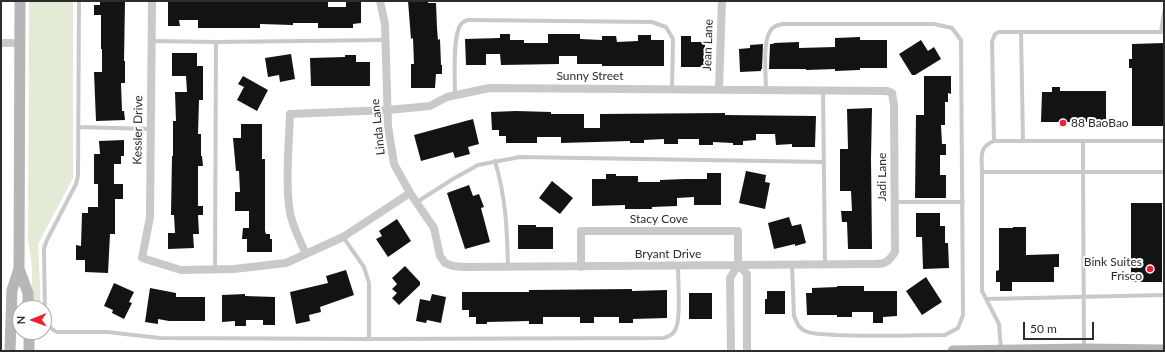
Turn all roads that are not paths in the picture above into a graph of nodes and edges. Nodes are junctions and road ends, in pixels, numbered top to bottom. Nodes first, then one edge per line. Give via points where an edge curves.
1 (20, 1) edge
2 (79, 1) edge
3 (152, 1) edge
4 (380, 1) edge
5 (722, 1) edge
6 (1164, 12) edge
7 (1021, 32) junction
8 (1163, 32) edge
9 (385, 40) junction
10 (151, 41) junction
11 (216, 42) junction
12 (1, 43) edge
13 (20, 44) junction
14 (672, 89) junction
15 (719, 89) junction
16 (766, 90) junction
17 (823, 90) junction
18 (892, 93) joint
19 (455, 95) junction
20 (388, 110) junction
21 (79, 127) junction
22 (150, 129) junction
23 (1023, 141) junction
24 (1083, 141) junction
25 (1164, 141) edge
26 (994, 142) junction
27 (496, 161) junction
28 (824, 162) junction
29 (982, 172) junction
30 (1083, 172) junction
31 (1164, 172) edge
32 (410, 193) junction
33 (417, 202) junction
34 (894, 202) junction
35 (963, 202) junction
36 (343, 237) junction
37 (306, 254) junction
38 (891, 259) joint
39 (445, 263) joint
40 (738, 265) junction
41 (792, 265) junction
42 (825, 265) junction
43 (678, 266) junction
44 (508, 267) junction
45 (581, 267) junction
46 (19, 269) junction
47 (215, 270) junction
48 (1164, 295) edge
49 (1083, 297) junction
50 (986, 299) junction
51 (28, 300) edge
52 (369, 339) junction
53 (29, 340) edge
54 (1084, 349) junction
55 (1164, 350) edge
56 (10, 351) edge
57 (29, 351) edge
58 (731, 351) edge
59 (747, 351) edge
60 (953, 351) edge
61 (1001, 351) edge

1 - 13 street
2 - 21 lane
3 - 10 street, Kessler Drive
4 - 9 street, Linda Lane via 385,24
5 - 15 street, Jean Lane
6 - 8 lane
7 - 8 lane
7 - 23 lane
7 - 26 lane via 999,32 995,34 992,42
9 - 11 lane
9 - 20 street, Linda Lane
10 - 11 lane
10 - 22 street, Kessler Drive
11 - 47 lane
12 - 13 street
13 - 46 street
14 - 15 street, Sunny Street
14 - 19 street, Sunny Street via 489,88
14 - 19 lane via 673,39 666,27 661,24 468,20 462,22 455,42
15 - 16 street, Sunny Street
16 - 17 street, Sunny Street
16 - 35 lane via 766,44 770,30 775,26 934,24 952,28 961,40 962,48
17 - 18 street, Sunny Street via 883,90
17 - 28 lane
18 - 34 street, Jadi Lane
19 - 20 street, Sunny Street via 430,106
20 - 32 street, Linda Lane via 394,164
20 - 37 street, Sunny Street via 290,114 290,212
21 - 22 lane
21 - 52 lane via 76,184 44,248 45,319 51,329 57,332 107,332 160,338
22 - 47 street, Kessler Drive via 150,217 142,258 181,270
23 - 24 lane
23 - 26 lane
24 - 25 lane
24 - 30 lane
26 - 29 lane via 987,144 981,152
27 - 28 lane via 520,157
27 - 33 lane via 478,165
27 - 44 lane via 505,203
28 - 42 lane
29 - 30 lane
29 - 50 lane via 982,291
30 - 31 lane
30 - 49 lane
32 - 33 street, Linda Lane
32 - 36 street
33 - 39 street, Linda Lane via 434,228 440,256
34 - 35 lane
34 - 38 street, Jadi Lane via 894,252
35 - 41 lane via 963,314 958,328 945,335 854,336 816,333 801,329 794,316
36 - 37 street
36 - 52 lane via 364,267 369,283
37 - 47 street via 286,263
38 - 42 street, Bryant Drive via 884,264
39 - 44 street, Bryant Drive via 464,267
40 - 41 street, Bryant Drive
40 - 43 street, Bryant Drive
40 - 45 street, Stacy Cove via 738,231 581,231
40 - 58 street via 730,278
40 - 59 street via 747,274
41 - 42 street, Bryant Drive
43 - 45 street, Bryant Drive
43 - 52 lane via 678,319 672,335 664,338
44 - 45 street, Bryant Drive
46 - 51 street
46 - 56 street via 12,290
48 - 49 lane
49 - 50 lane
49 - 54 lane
50 - 61 lane via 999,324
53 - 57 street
54 - 55 street
54 - 61 street
60 - 61 street

